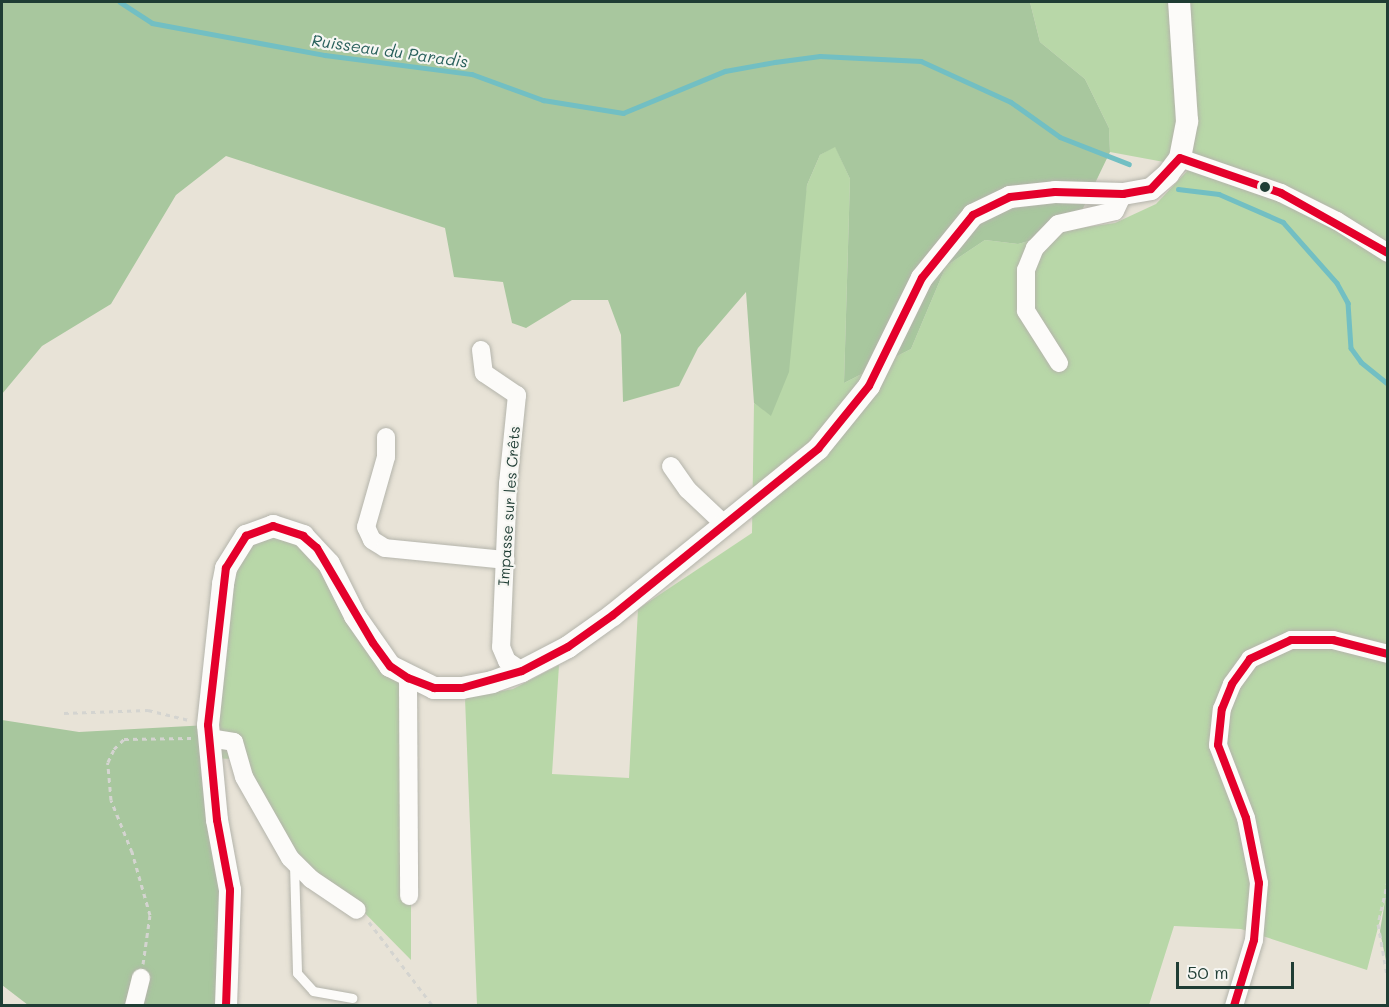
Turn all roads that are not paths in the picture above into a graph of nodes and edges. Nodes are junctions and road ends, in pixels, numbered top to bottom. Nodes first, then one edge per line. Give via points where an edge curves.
1 (1179, 2) edge
2 (1180, 158) junction
3 (1124, 194) junction
4 (1388, 253) edge
5 (481, 350) dead end
6 (1059, 363) dead end
7 (386, 437) dead end
8 (671, 466) dead end
9 (725, 525) junction
10 (505, 560) junction
11 (1388, 654) edge
12 (522, 672) junction
13 (408, 678) junction
14 (209, 732) junction
15 (294, 862) junction
16 (410, 896) dead end
17 (357, 910) road end
18 (141, 978) road end
19 (352, 998) dead end
20 (134, 1005) edge
21 (226, 1005) edge
22 (1234, 1005) edge

1 - 2 street via 1187,121
2 - 3 street via 1151,189
2 - 4 street via 1281,194 1337,221
3 - 6 street via 1115,211 1058,224 1035,248 1026,270 1026,311
3 - 9 street via 1055,192 1010,197 973,216 922,278 885,357 841,423 800,467
5 - 10 street, Impasse sur les Crêts via 484,373 518,395
7 - 10 street via 386,457 366,527 372,540 385,548
8 - 9 street via 688,490
9 - 12 street via 613,615 568,647
10 - 12 street, Impasse sur les Crêts via 501,647 507,661
11 - 22 street via 1333,640 1291,640 1250,659 1232,684 1222,709 1218,746 1246,818 1259,883 1254,940
12 - 13 street via 462,688 434,687
13 - 14 street via 390,666 373,643 317,548 288,529 260,528 246,536 226,568
13 - 16 street
14 - 15 street via 234,742 244,777
14 - 21 street via 217,820 230,890
15 - 17 street via 311,879
15 - 19 lane via 297,973 313,991
18 - 20 street

